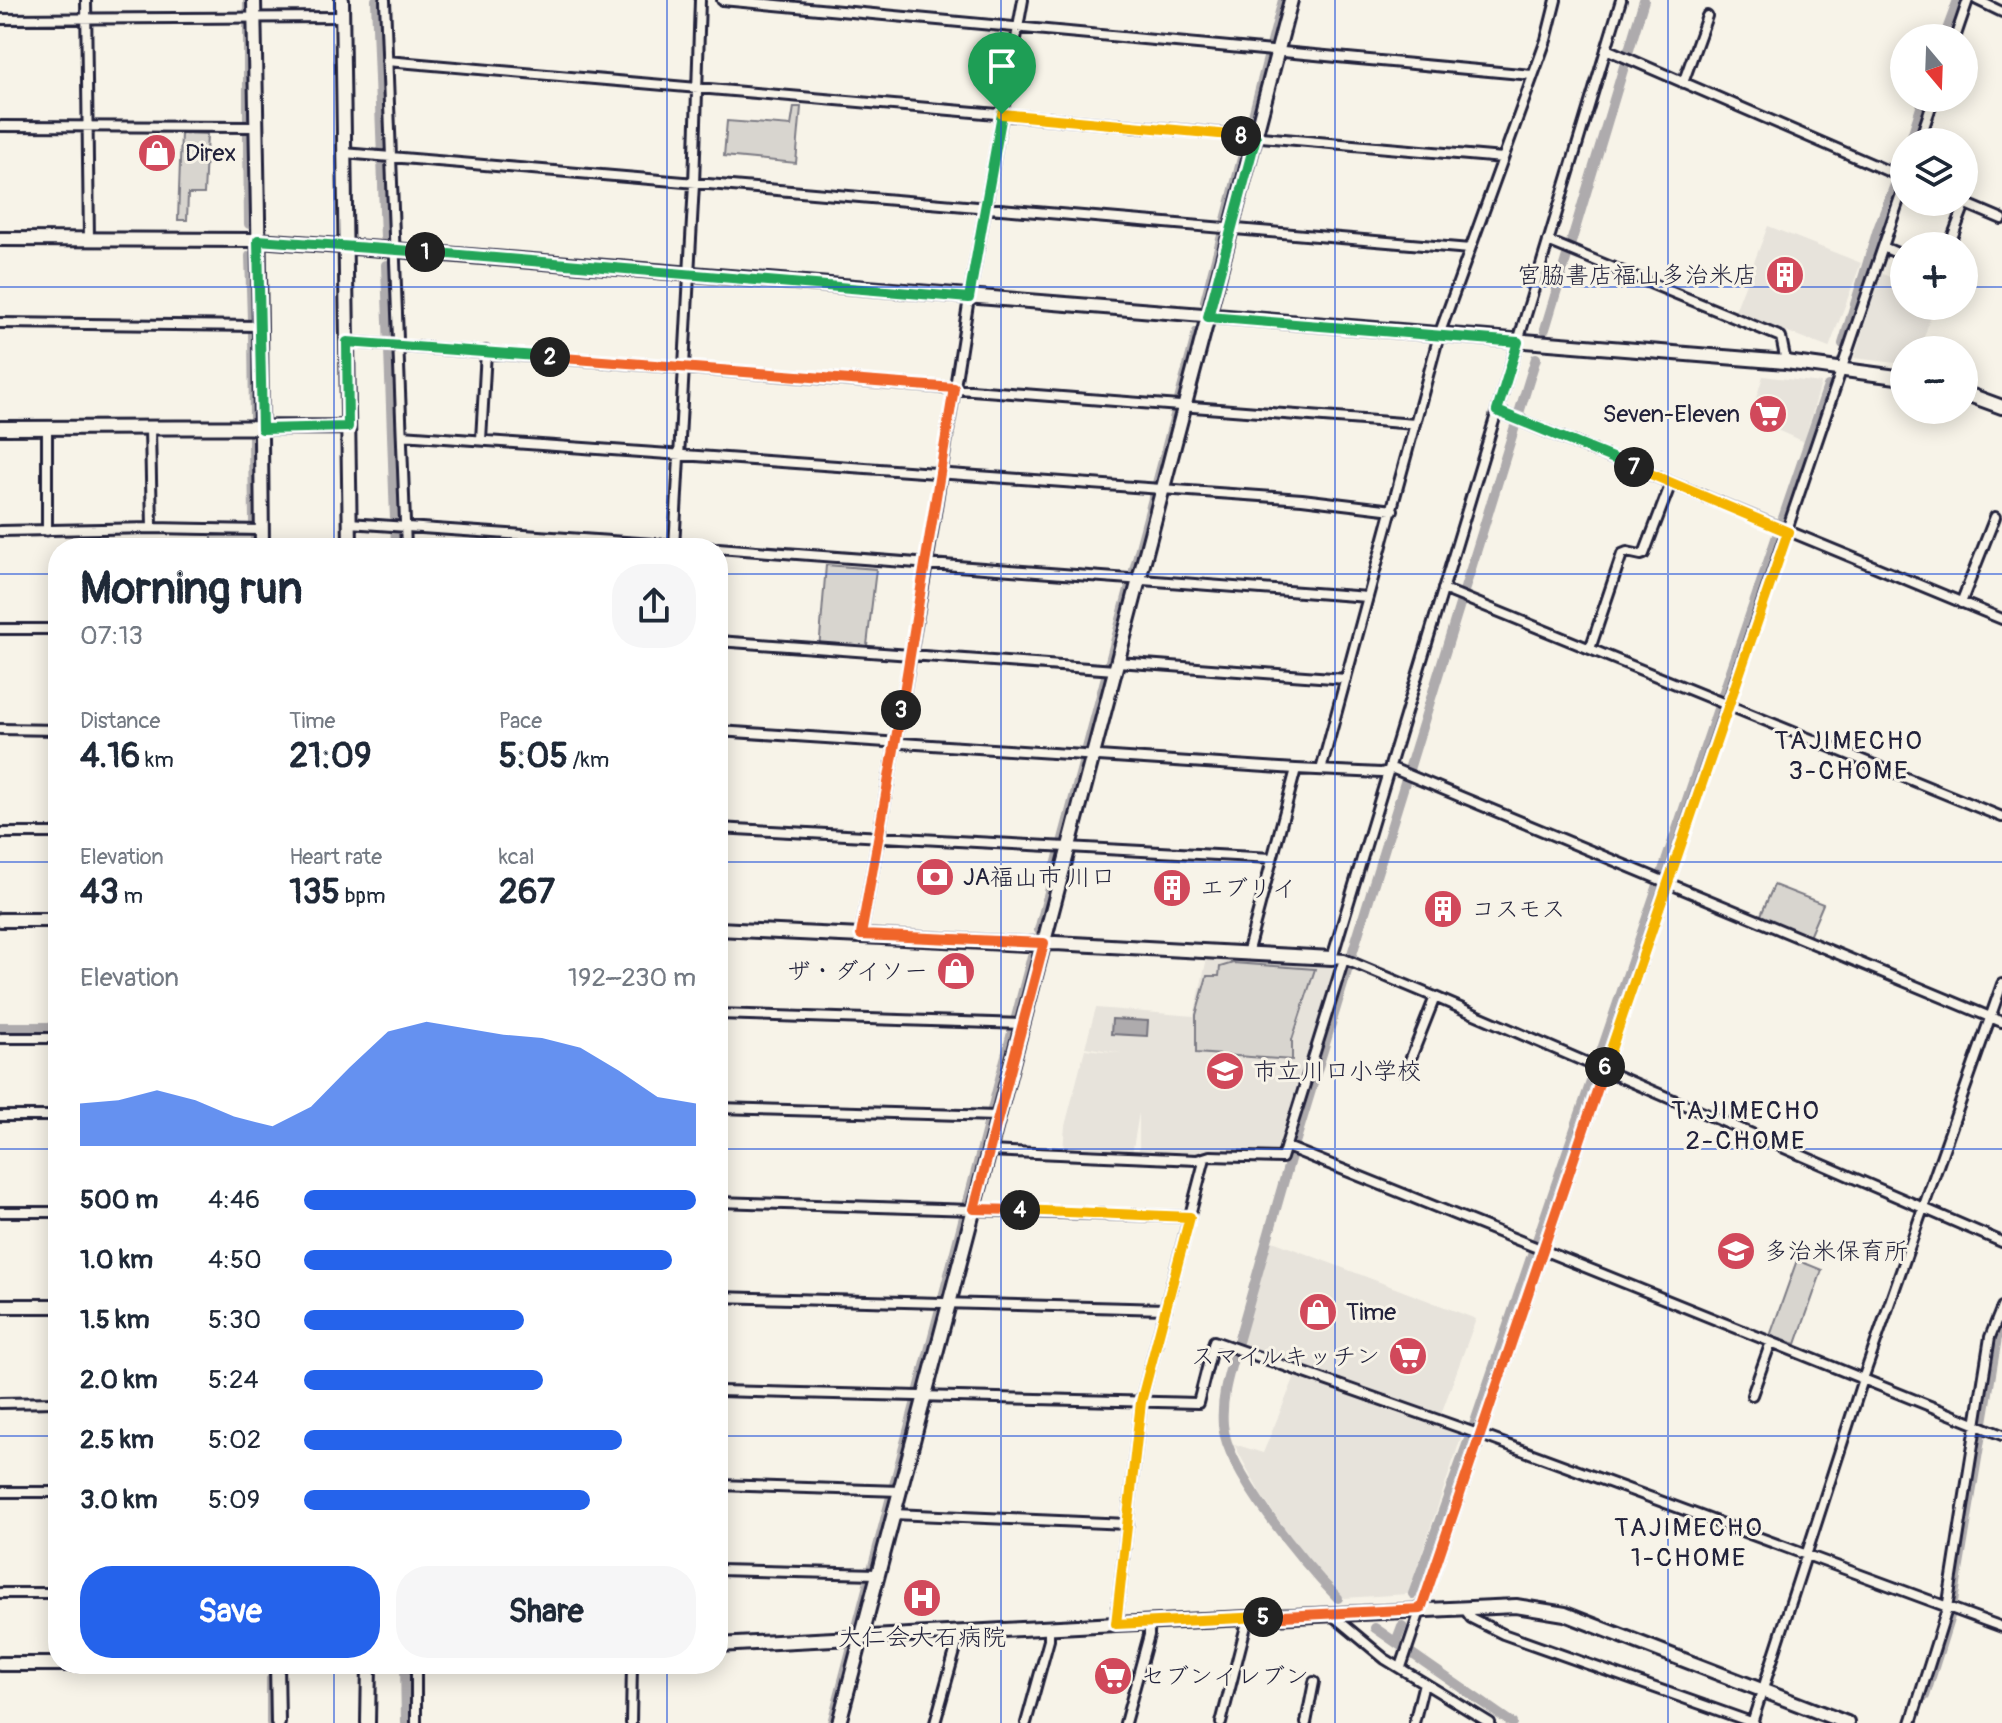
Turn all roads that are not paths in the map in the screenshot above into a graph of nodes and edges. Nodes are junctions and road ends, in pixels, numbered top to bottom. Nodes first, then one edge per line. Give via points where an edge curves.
1 (86, 0) edge
2 (254, 0) edge
3 (342, 0) edge
4 (385, 0) edge
5 (700, 0) edge
6 (722, 0) edge
7 (1023, 0) edge
8 (1291, 0) edge
9 (1556, 0) edge
10 (1621, 0) edge
11 (1968, 0) edge
12 (1977, 0) edge
13 (2002, 12) edge
14 (1707, 16) dead end
15 (342, 17) junction
16 (254, 18) junction
17 (0, 19) edge
18 (87, 19) junction
19 (1960, 24) edge
20 (1019, 26) junction
21 (1606, 49) junction
22 (1277, 51) junction
23 (387, 61) junction
24 (1532, 75) junction
25 (1683, 83) junction
26 (696, 87) junction
27 (1002, 114) junction
28 (0, 126) edge
29 (88, 126) junction
30 (256, 127) junction
31 (1256, 137) junction
32 (344, 153) junction
33 (390, 156) junction
34 (1503, 158) junction
35 (1890, 172) edge
36 (694, 184) junction
37 (986, 207) junction
38 (1978, 209) edge
39 (1894, 216) edge
40 (2002, 219) edge
41 (1231, 229) junction
42 (0, 239) edge
43 (89, 240) junction
44 (258, 240) junction
45 (1548, 241) junction
46 (346, 247) junction
47 (1883, 247) junction
48 (1470, 249) junction
49 (395, 250) junction
50 (1890, 250) edge
51 (688, 274) junction
52 (969, 298) junction
53 (1208, 317) junction
54 (0, 323) edge
55 (260, 326) junction
56 (1439, 335) junction
57 (347, 342) junction
58 (1518, 342) junction
59 (397, 346) junction
60 (486, 351) junction
61 (1786, 362) junction
62 (682, 368) junction
63 (1843, 368) junction
64 (1890, 376) edge
65 (954, 388) junction
66 (1978, 398) edge
67 (1184, 407) junction
68 (2002, 407) edge
69 (1497, 411) junction
70 (1415, 424) junction
71 (348, 427) junction
72 (0, 428) edge
73 (47, 428) junction
74 (150, 428) junction
75 (262, 429) junction
76 (402, 435) junction
77 (481, 440) junction
78 (678, 455) junction
79 (940, 473) junction
80 (1671, 483) junction
81 (1164, 489) junction
82 (1393, 510) junction
83 (1995, 517) dead end
84 (349, 523) junction
85 (406, 526) junction
86 (152, 528) junction
87 (1782, 529) junction
88 (261, 530) junction
89 (0, 531) edge
90 (47, 531) junction
91 (261, 538) edge
92 (350, 538) edge
93 (406, 538) edge
94 (559, 538) edge
95 (674, 538) edge
96 (728, 549) edge
97 (927, 564) junction
98 (1139, 580) junction
99 (1443, 589) junction
100 (1368, 597) junction
101 (1961, 603) junction
102 (2002, 619) edge
103 (0, 629) edge
104 (48, 629) edge
105 (728, 642) edge
106 (1590, 649) junction
107 (911, 655) junction
108 (1117, 666) junction
109 (1346, 679) junction
110 (1723, 703) junction
111 (0, 729) edge
112 (48, 730) edge
113 (728, 732) edge
114 (895, 741) junction
115 (1094, 755) junction
116 (1296, 769) junction
117 (1321, 770) junction
118 (1388, 771) junction
119 (2002, 817) edge
120 (728, 829) edge
121 (0, 833) edge
122 (48, 833) edge
123 (880, 837) junction
124 (1069, 847) junction
125 (1272, 858) junction
126 (1662, 881) junction
127 (0, 920) edge
128 (48, 920) edge
129 (728, 929) edge
130 (861, 935) junction
131 (1044, 943) junction
132 (1247, 954) junction
133 (1338, 959) junction
134 (2002, 984) edge
135 (1435, 997) junction
136 (728, 1014) edge
137 (1990, 1017) junction
138 (2002, 1022) edge
139 (1023, 1024) junction
140 (0, 1038) edge
141 (48, 1038) edge
142 (1599, 1068) junction
143 (1405, 1073) dead end
144 (728, 1108) edge
145 (0, 1116) edge
146 (48, 1116) edge
147 (997, 1116) junction
148 (1287, 1147) junction
149 (989, 1151) junction
150 (1205, 1158) junction
151 (728, 1202) edge
152 (974, 1209) junction
153 (1922, 1209) junction
154 (0, 1212) edge
155 (48, 1212) edge
156 (1190, 1217) junction
157 (2002, 1242) edge
158 (1538, 1248) junction
159 (728, 1297) edge
160 (949, 1303) junction
161 (0, 1306) edge
162 (48, 1306) edge
163 (2002, 1307) edge
164 (1166, 1309) junction
165 (1771, 1342) junction
166 (1863, 1379) junction
167 (728, 1391) edge
168 (1752, 1395) dead end
169 (925, 1397) junction
170 (48, 1402) edge
171 (1141, 1402) junction
172 (0, 1403) edge
173 (1976, 1424) junction
174 (1475, 1433) junction
175 (2002, 1435) edge
176 (728, 1485) edge
177 (900, 1491) junction
178 (0, 1492) edge
179 (48, 1492) edge
180 (893, 1514) junction
181 (1128, 1524) junction
182 (1805, 1556) junction
183 (728, 1570) edge
184 (878, 1574) junction
185 (0, 1593) edge
186 (48, 1593) edge
187 (1464, 1608) junction
188 (1421, 1609) junction
189 (1947, 1609) junction
190 (1332, 1615) junction
191 (1248, 1618) junction
192 (1149, 1622) junction
193 (1116, 1624) junction
194 (2002, 1627) edge
195 (1049, 1628) junction
196 (957, 1633) junction
197 (862, 1637) junction
198 (728, 1644) edge
199 (0, 1664) edge
200 (48, 1664) edge
201 (1401, 1667) junction
202 (277, 1674) edge
203 (369, 1674) edge
204 (416, 1674) edge
205 (632, 1674) edge
206 (1314, 1682) dead end
207 (1424, 1683) junction
208 (1762, 1689) junction
209 (416, 1722) edge
210 (278, 1723) edge
211 (368, 1723) edge
212 (631, 1723) edge
213 (839, 1723) edge
214 (935, 1723) edge
215 (1026, 1723) edge
216 (1125, 1723) edge
217 (1221, 1723) edge
218 (1306, 1723) edge
219 (1414, 1723) edge
220 (1490, 1723) edge
221 (1753, 1723) edge
222 (1847, 1723) edge
223 (1911, 1723) edge

1 - 18 street
2 - 16 street
3 - 15 street
4 - 23 street
5 - 26 street
6 - 20 street
7 - 20 street
8 - 22 street
9 - 24 street
10 - 21 street
11 - 19 street
12 - 13 street
14 - 25 street
15 - 16 street
15 - 32 street
16 - 18 street
16 - 30 street
17 - 18 street
18 - 29 street
20 - 22 street
20 - 27 street
21 - 25 street
21 - 45 street
22 - 24 street
22 - 31 street
23 - 26 street
23 - 33 street
24 - 34 street
25 - 35 street
26 - 27 street
26 - 36 street
27 - 31 street
27 - 37 street
28 - 29 street
29 - 30 street
29 - 43 street
30 - 44 street
31 - 34 street
31 - 41 street
32 - 33 street
32 - 46 street
33 - 36 street
33 - 49 street
34 - 48 street
36 - 37 street
36 - 51 street
37 - 41 street
37 - 52 street
38 - 40 street
39 - 47 street
41 - 48 street
41 - 53 street
42 - 43 street
43 - 44 street
44 - 46 street
44 - 55 street
45 - 58 street
45 - 61 street via 1781,337
46 - 49 street
46 - 57 street
47 - 50 street
47 - 63 street
48 - 56 street
49 - 51 street
49 - 59 street
51 - 52 street
51 - 62 street
52 - 53 street
52 - 65 street
53 - 56 street
53 - 67 street
54 - 55 street
55 - 75 street
56 - 58 street
56 - 70 street
57 - 59 street
57 - 71 street
58 - 61 street
58 - 69 street
59 - 60 street
59 - 76 street
60 - 62 street
60 - 77 street
61 - 63 street
62 - 65 street
62 - 78 street
63 - 64 street
63 - 87 street
65 - 67 street
65 - 79 street
66 - 68 street
67 - 70 street
67 - 81 street
69 - 80 street
69 - 99 street
70 - 82 street
71 - 75 street
71 - 84 street
72 - 73 street
73 - 74 street
73 - 90 street
74 - 75 street
74 - 86 street
75 - 88 street
76 - 77 street
76 - 85 street
77 - 78 street
78 - 79 street
78 - 95 street
79 - 81 street
79 - 97 street
80 - 87 street
80 - 106 street via 1644,554 1622,554
81 - 82 street
81 - 98 street
82 - 100 street
83 - 101 street
84 - 85 street
84 - 92 street
85 - 93 street
85 - 94 street
86 - 88 street
86 - 90 street
87 - 101 street
87 - 110 street
88 - 91 street
89 - 90 street
96 - 97 street
97 - 98 street
97 - 107 street
98 - 100 street
98 - 108 street
99 - 106 street
99 - 118 street
100 - 109 street
101 - 102 street
103 - 104 street
105 - 107 street
106 - 110 street
107 - 108 street
107 - 114 street
108 - 109 street
108 - 115 street
109 - 117 street
110 - 119 street
110 - 126 street
111 - 112 street
113 - 114 street
114 - 115 street
114 - 123 street
115 - 116 street
115 - 124 street
116 - 117 street
116 - 125 street
117 - 118 street
118 - 126 street via 1408,774
118 - 133 street
120 - 123 street
121 - 122 street
123 - 124 street
123 - 130 street
124 - 125 street
124 - 131 street
125 - 132 street
126 - 137 street
126 - 142 street
127 - 128 street
129 - 130 street
130 - 131 street
131 - 132 street
131 - 139 street
132 - 133 street
133 - 135 street
133 - 148 street
134 - 137 street
135 - 142 street
135 - 143 street
136 - 139 street
137 - 138 street
137 - 153 street
139 - 147 street
140 - 141 street
142 - 153 street
142 - 158 street
144 - 147 street
145 - 146 street
147 - 149 street
148 - 150 street via 1279,1159
148 - 158 street
149 - 150 street
149 - 152 street
150 - 156 street
151 - 152 street
152 - 156 street
152 - 160 street
153 - 157 street
153 - 166 street
154 - 155 street
156 - 164 street
158 - 165 street
158 - 174 street
159 - 160 street
160 - 164 street
160 - 169 street
161 - 162 street
163 - 173 street via 1990,1337
164 - 171 street
165 - 166 street
165 - 168 street
166 - 173 street
166 - 182 street
167 - 169 street
169 - 171 street
169 - 177 street
170 - 172 street
171 - 174 street via 1198,1403 1214,1341
171 - 181 street
173 - 175 street
173 - 189 street
174 - 182 street
174 - 188 street
176 - 177 street
177 - 180 street
178 - 179 street
180 - 181 street
180 - 184 street
181 - 193 street
182 - 189 street
182 - 208 street
183 - 184 street
184 - 197 street
185 - 186 street
187 - 188 street
187 - 208 street via 1516,1606 1565,1614
187 - 221 street via 1471,1618 1503,1634
188 - 190 street
188 - 201 street
189 - 194 street
189 - 223 street
190 - 191 street
190 - 201 street
191 - 192 street
191 - 217 street
192 - 193 street
192 - 216 street
193 - 195 street
195 - 196 street
195 - 215 street
196 - 197 street
196 - 214 street
197 - 198 street
197 - 213 street
199 - 200 street
201 - 207 street
202 - 210 street
203 - 211 street
204 - 209 street
205 - 212 street
206 - 218 street
207 - 219 street
207 - 220 street
208 - 221 street
208 - 222 street

